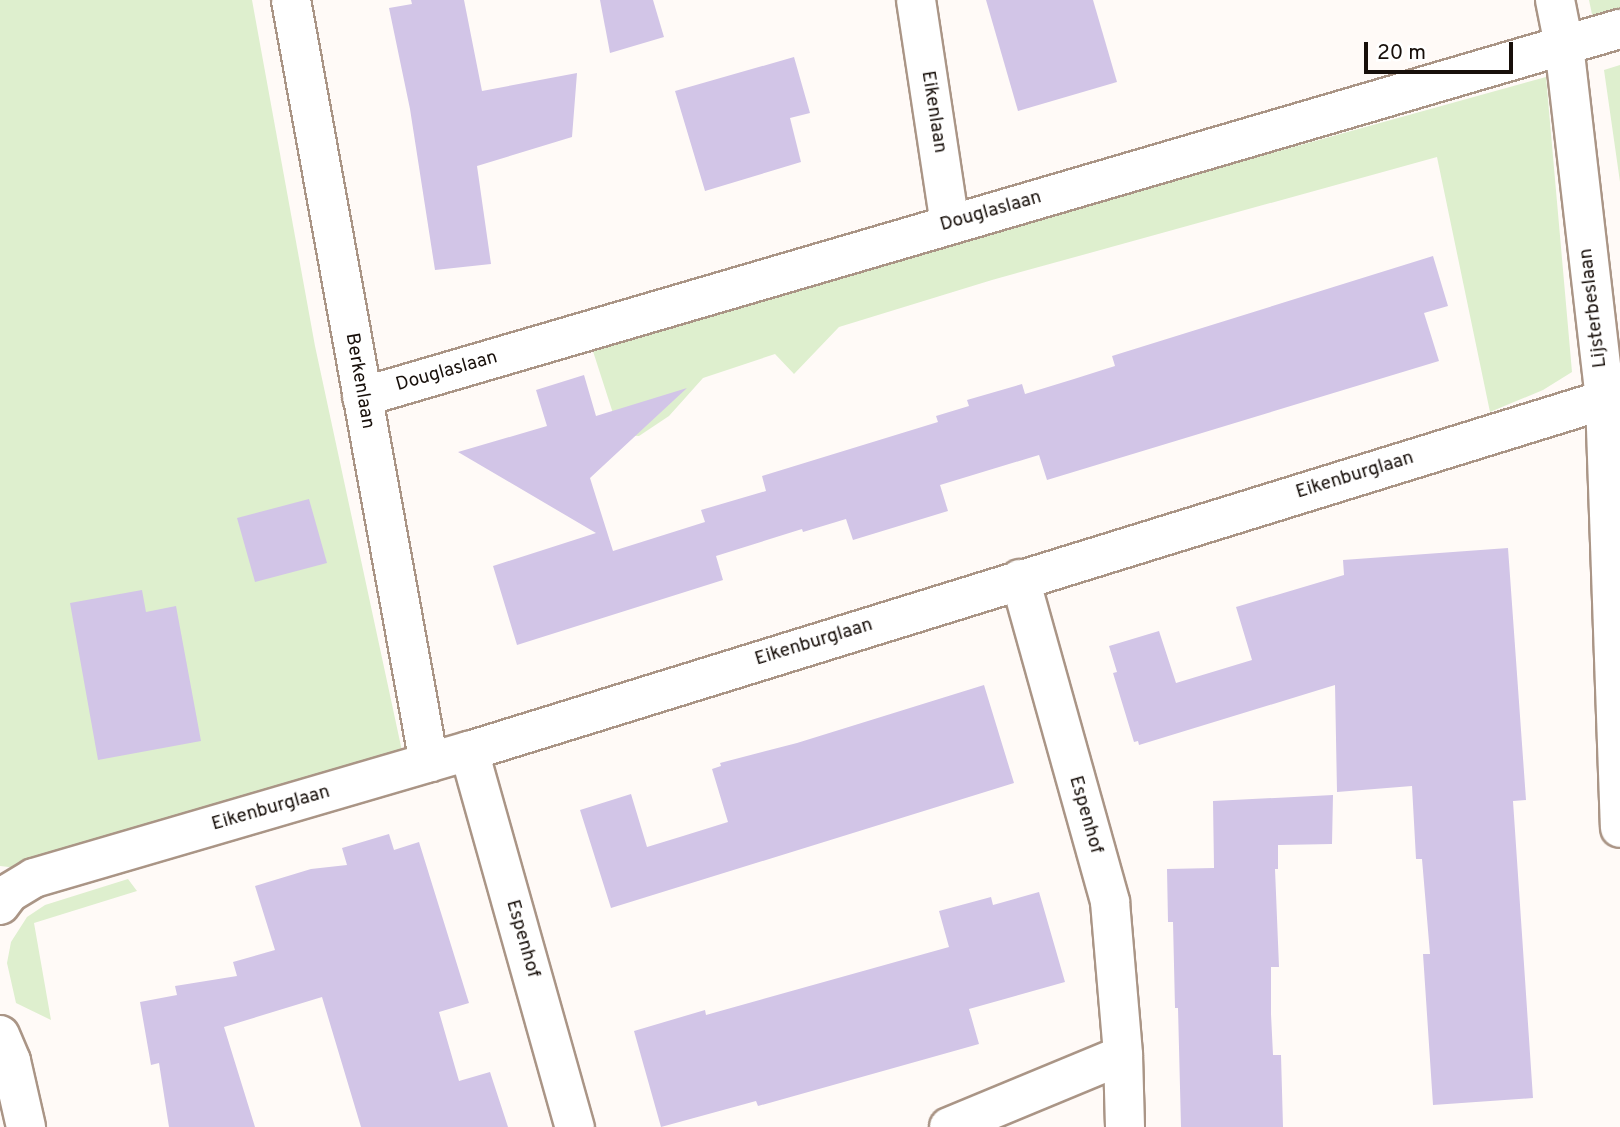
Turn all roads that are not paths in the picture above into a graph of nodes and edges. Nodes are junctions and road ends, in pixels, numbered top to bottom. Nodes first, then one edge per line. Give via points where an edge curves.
1 (291, 0) edge
2 (916, 0) edge
3 (1555, 0) edge
4 (1620, 29) edge
5 (1564, 45) junction
6 (950, 224) junction
7 (362, 397) junction
8 (1612, 398) edge
9 (1020, 579) junction
10 (469, 751) junction
11 (429, 763) junction
12 (1620, 828) edge
13 (4, 899) edge
14 (0, 1035) edge
15 (1123, 1055) junction
16 (26, 1127) edge
17 (575, 1127) edge
18 (949, 1127) edge
19 (1125, 1127) edge

1 - 7 street, Berkenlaan
2 - 6 street, Eikenlaan
3 - 5 street, Lijsterbeslaan
4 - 5 street, Douglaslaan
5 - 6 street, Douglaslaan
5 - 8 street, Lijsterbeslaan
6 - 7 street, Douglaslaan
7 - 11 street, Berkenlaan
8 - 9 street, Eikenburglaan
8 - 12 street, Lijsterbeslaan
9 - 10 street, Eikenburglaan
9 - 15 street, Espenhof via 1110,902
10 - 11 street, Eikenburglaan
10 - 17 street, Espenhof
11 - 13 street, Eikenburglaan via 34,878
14 - 16 street
15 - 18 street
15 - 19 street, Espenhof

